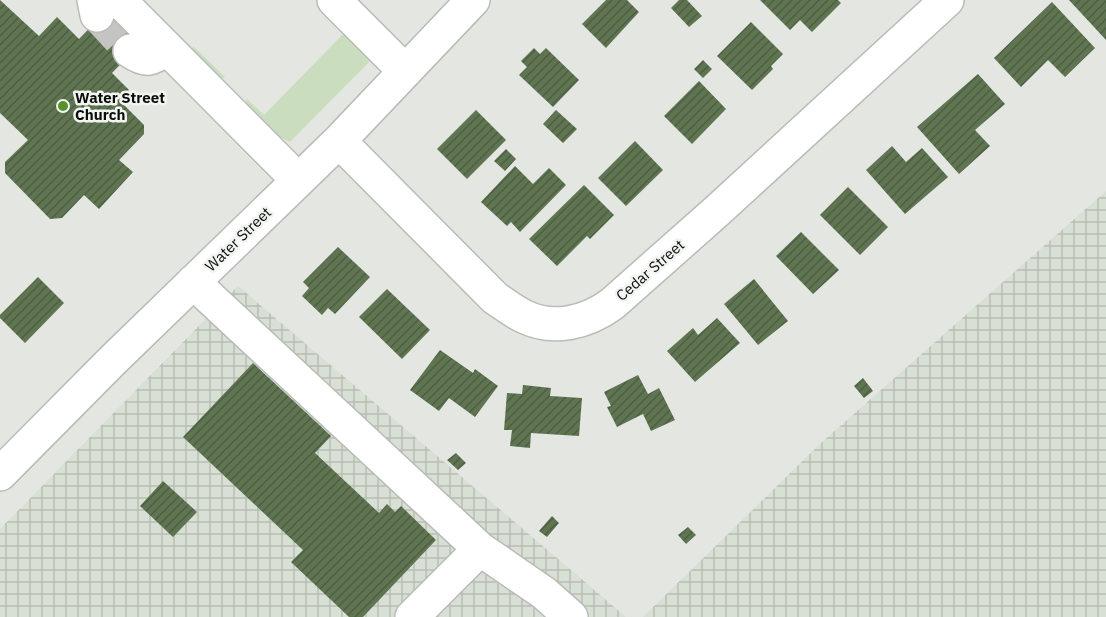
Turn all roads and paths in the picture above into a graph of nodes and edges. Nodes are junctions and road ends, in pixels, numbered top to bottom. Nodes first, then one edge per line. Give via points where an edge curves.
1 (334, 0) edge
2 (473, 0) edge
3 (947, 0) edge
4 (103, 5) edge
5 (166, 48) junction
6 (130, 51) tunnel mouth
7 (405, 70) junction
8 (339, 141) junction
9 (298, 180) junction
10 (193, 282) junction
11 (0, 474) edge
12 (480, 549) junction
13 (412, 617) edge
14 (571, 617) edge

1 - 7 street
2 - 7 street, Water Street
3 - 8 street, Cedar Street via 614,303 583,321 539,321 495,298
4 - 5 street
5 - 6 street via 147,59
5 - 9 street
7 - 8 street, Water Street
8 - 9 street, Water Street
9 - 10 street, Water Street
10 - 11 street, Water Street
10 - 12 street
12 - 13 street
12 - 14 street via 544,592

